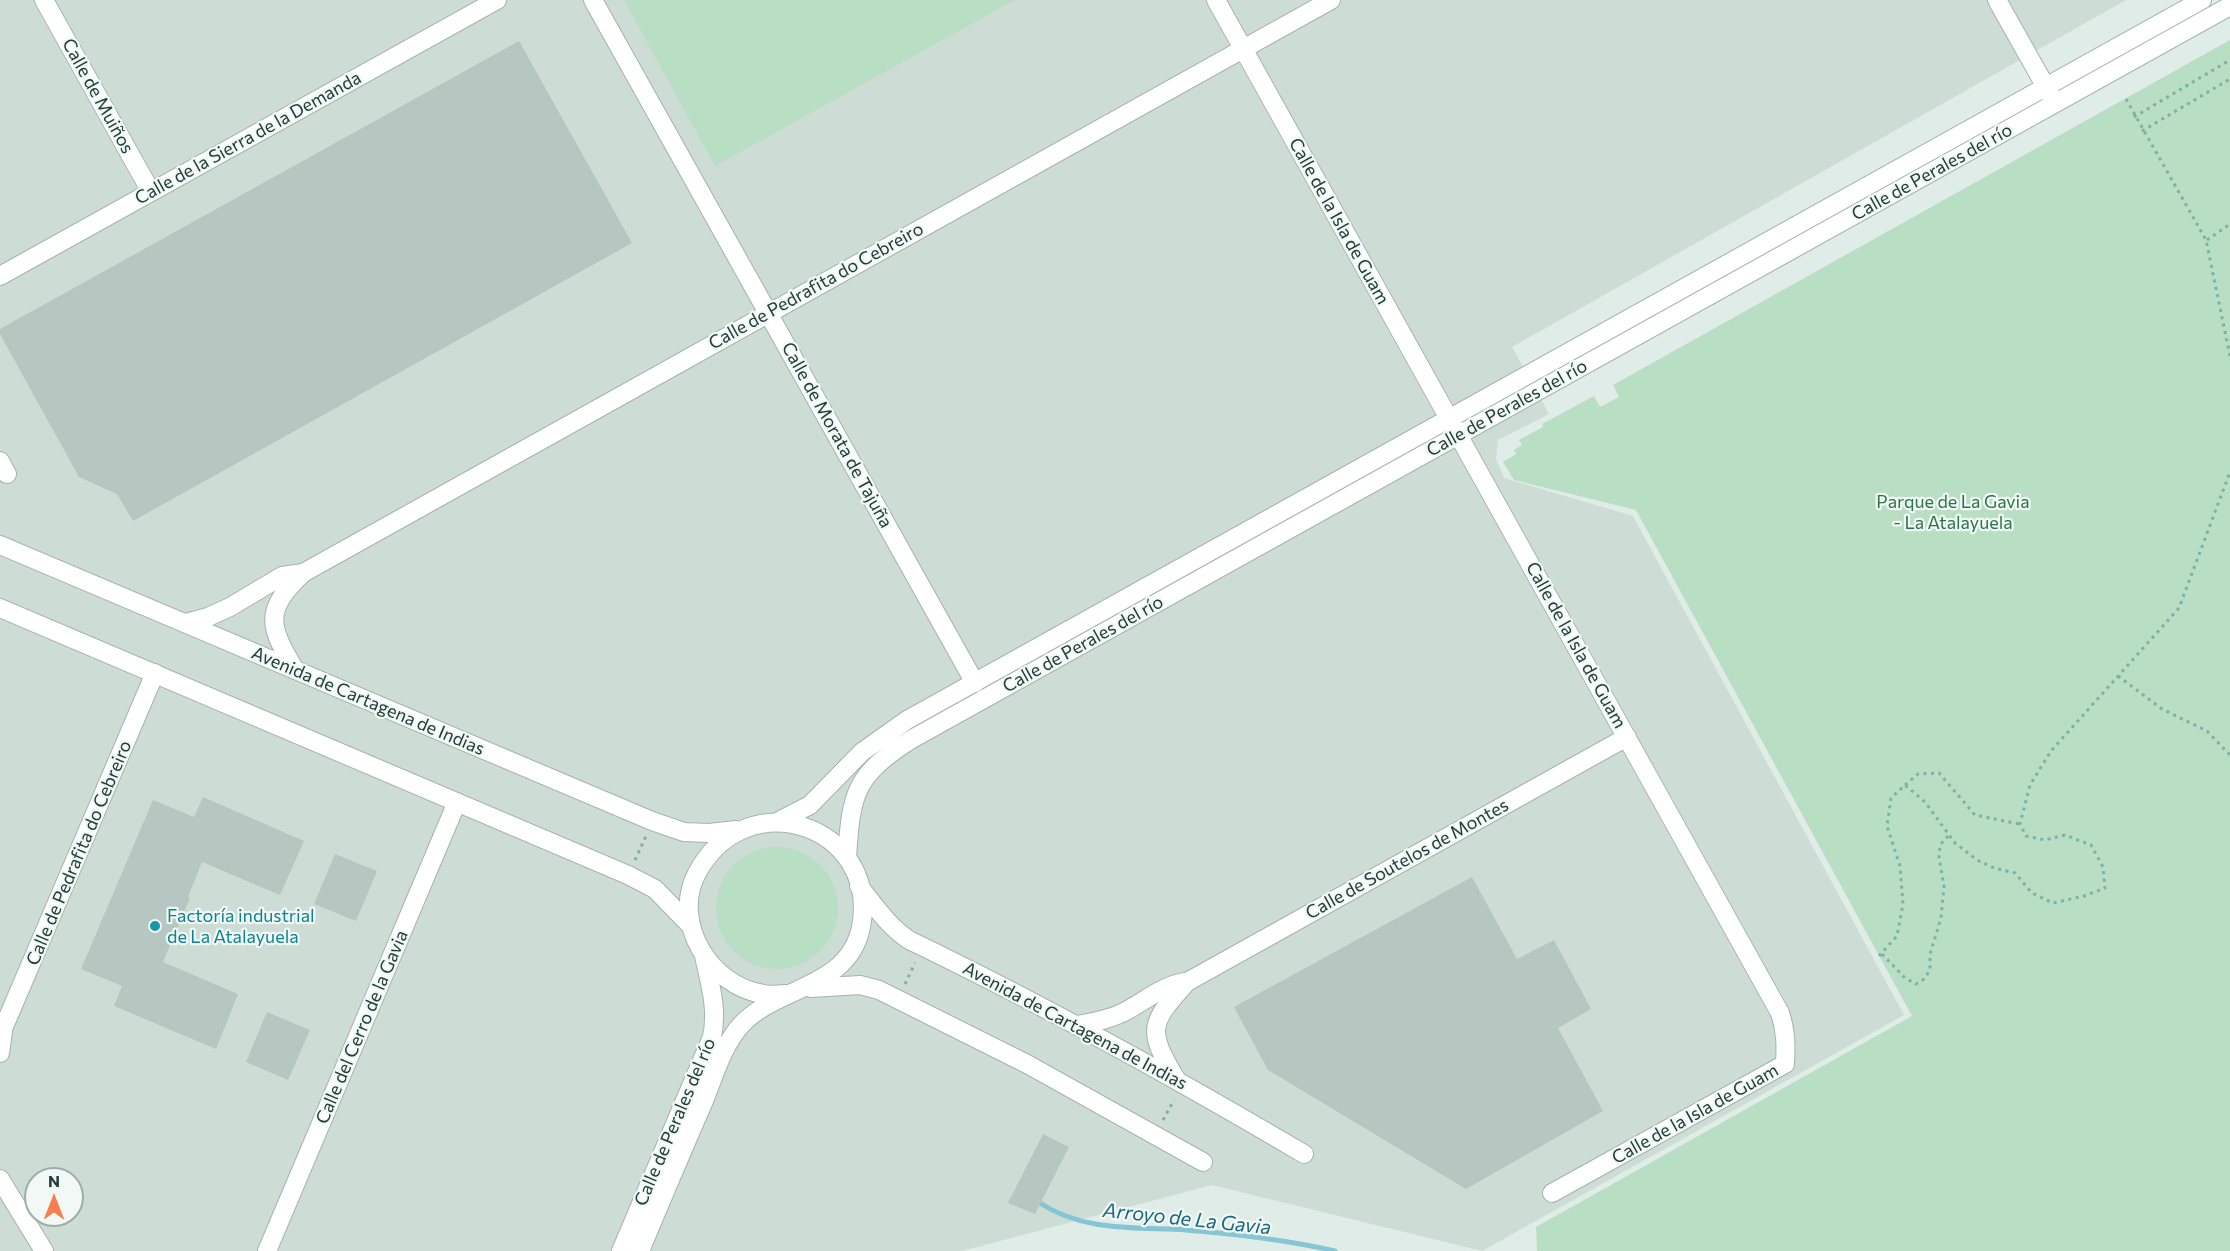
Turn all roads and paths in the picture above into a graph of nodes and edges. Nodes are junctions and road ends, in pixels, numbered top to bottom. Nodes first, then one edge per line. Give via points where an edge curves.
1 (44, 0) edge
2 (497, 0) edge
3 (593, 0) edge
4 (1216, 0) edge
5 (1331, 0) edge
6 (1997, 0) edge
7 (2202, 0) edge
8 (2230, 6) edge
9 (1243, 48) junction
10 (2230, 60) edge
11 (2230, 79) edge
12 (2046, 88) junction
13 (2126, 99) dead end
14 (2056, 104) junction
15 (2134, 117) junction
16 (2142, 131) junction
17 (151, 192) junction
18 (2230, 224) edge
19 (2206, 240) junction
20 (0, 276) edge
21 (769, 313) junction
22 (2230, 356) edge
23 (1453, 427) junction
24 (0, 461) edge
25 (0, 472) edge
26 (2230, 472) edge
27 (0, 545) edge
28 (303, 573) junction
29 (0, 608) edge
30 (186, 623) junction
31 (295, 670) junction
32 (155, 673) junction
33 (2118, 676) junction
34 (975, 683) junction
35 (1627, 736) junction
36 (2230, 755) edge
37 (1905, 785) junction
38 (457, 802) junction
39 (779, 821) junction
40 (2020, 824) junction
41 (741, 830) junction
42 (646, 835) dead end
43 (1948, 835) junction
44 (847, 858) junction
45 (634, 862) dead end
46 (859, 885) junction
47 (690, 925) junction
48 (704, 955) junction
49 (917, 960) dead end
50 (1187, 982) junction
51 (904, 986) dead end
52 (804, 989) junction
53 (786, 994) junction
54 (1077, 1025) junction
55 (2, 1034) edge
56 (0, 1053) edge
57 (1176, 1087) junction
58 (1162, 1122) dead end
59 (1304, 1154) dead end
60 (1203, 1162) dead end
61 (0, 1179) edge
62 (1552, 1193) dead end
63 (44, 1251) edge
64 (267, 1251) edge
65 (621, 1251) edge
66 (640, 1251) edge

1 - 17 street, Calle de Muiños
2 - 17 street, Calle de la Sierra de la Demanda
3 - 21 street, Calle de Morata de Tajuña
4 - 9 street, Calle de la Isla de Guam
5 - 9 street, Calle de Pedrafita do Cebreiro
6 - 12 street
7 - 12 street, Calle de Perales del río
8 - 14 street, Calle de Perales del río
9 - 21 street, Calle de Pedrafita do Cebreiro
9 - 23 street, Calle de la Isla de Guam
10 - 15 path
11 - 16 path
12 - 14 street
12 - 23 street, Calle de Perales del río
13 - 15 path
14 - 23 street, Calle de Perales del río
15 - 16 path
16 - 19 path
17 - 20 street, Calle de la Sierra de la Demanda
18 - 19 path
19 - 22 path
21 - 28 street, Calle de Pedrafita do Cebreiro
21 - 34 street, Calle de Morata de Tajuña
23 - 34 street, Calle de Perales del río
23 - 35 street, Calle de la Isla de Guam
23 - 44 street, Calle de Perales del río via 892,752 860,784 851,811
24 - 25 street via 7,474
26 - 33 path via 2179,608
27 - 30 street, Avenida de Cartagena de Indias
28 - 30 street, Calle de Pedrafita do Cebreiro via 282,576 230,607
28 - 31 street, Calle de Pedrafita do Cebreiro via 278,602 274,622 281,646
29 - 32 street
30 - 31 street, Avenida de Cartagena de Indias
31 - 41 street, Avenida de Cartagena de Indias via 652,821 684,832
32 - 38 street
32 - 55 street, Calle de Pedrafita do Cebreiro
33 - 36 path via 2162,709 2207,731
33 - 40 path via 2051,751 2030,785
34 - 39 street, Calle de Perales del río via 888,733 856,757 810,805
35 - 50 street, Calle de Soutelos de Montes
35 - 62 street, Calle de la Isla de Guam via 1780,1013 1785,1064
37 - 40 path via 1918,774 1939,773 1975,815
37 - 43 path via 1925,802
37 - 43 path via 1891,798 1887,826 1900,866 1904,904 1897,936 1880,955 1916,984 1930,970 1944,886 1940,845
38 - 47 street via 641,881 668,900
38 - 64 street, Calle del Cerro de la Gavia
39 - 41 street
39 - 44 street via 817,832
40 - 43 path via 2026,836 2044,840 2065,835 2091,845 2103,867 2105,888 2053,903 2032,893 2015,873 1977,860
41 - 47 street via 722,841 695,877
42 - 45 path
44 - 46 street
46 - 52 street via 861,927 855,944 827,977
46 - 54 street, Avenida de Cartagena de Indias via 897,932
47 - 48 street
48 - 53 street via 741,987 763,994
48 - 65 street, Calle de Perales del río via 715,1010 712,1037
49 - 51 path
50 - 54 street, Calle de Soutelos de Montes via 1170,984 1101,1021
50 - 57 street, Calle de Soutelos de Montes via 1162,1010 1157,1026 1161,1054
52 - 53 street
52 - 60 street via 860,985 879,990 1027,1064
53 - 66 street, Calle de Perales del río via 753,1015 734,1034
54 - 57 street, Avenida de Cartagena de Indias
55 - 56 street, Calle de Pedrafita do Cebreiro
57 - 58 path
57 - 59 street, Avenida de Cartagena de Indias
61 - 63 street

